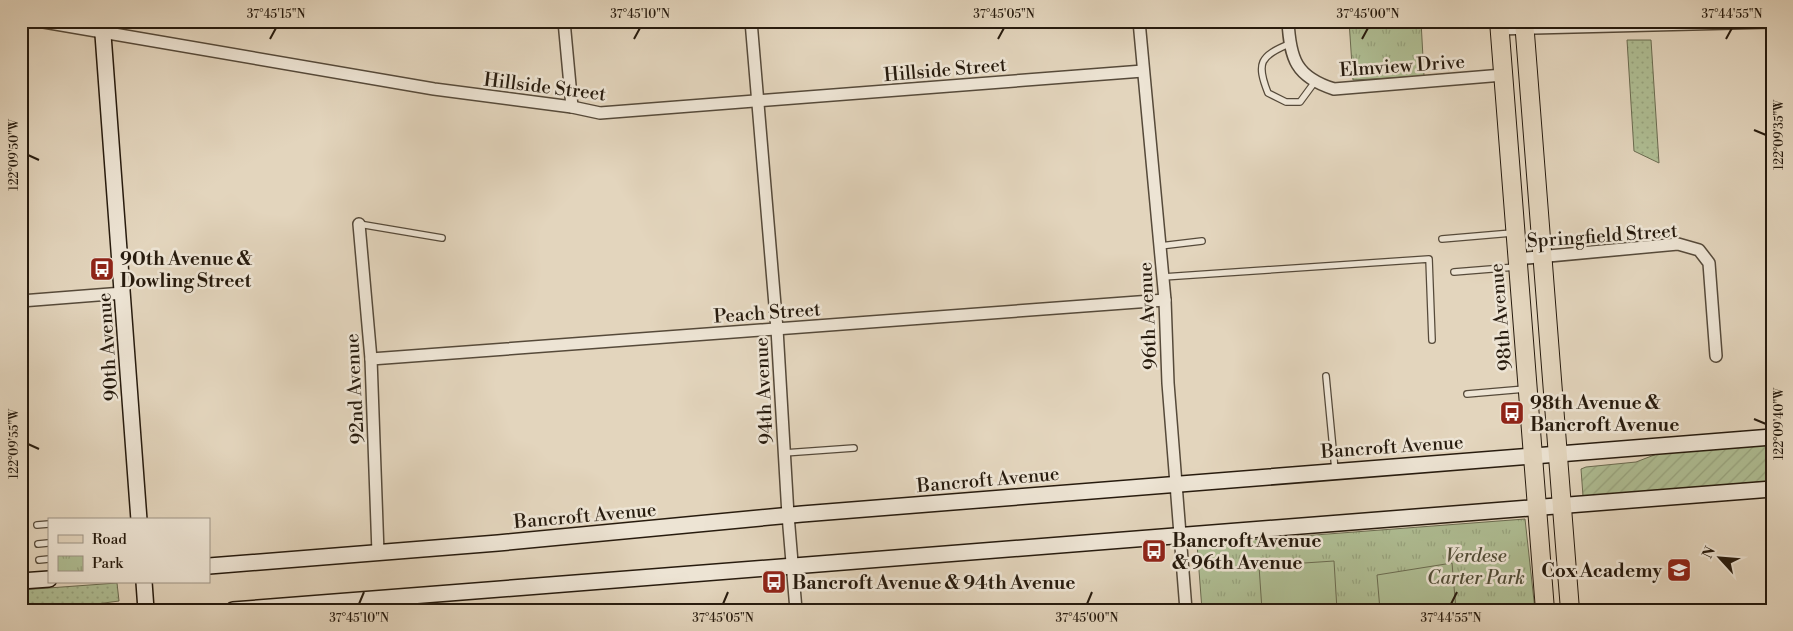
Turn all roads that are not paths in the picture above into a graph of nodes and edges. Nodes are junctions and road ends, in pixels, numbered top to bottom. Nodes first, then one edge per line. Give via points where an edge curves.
1 (38, 21) edge
2 (564, 21) edge
3 (751, 21) edge
4 (1139, 21) edge
5 (1288, 21) edge
6 (1772, 22) edge
7 (1524, 24) edge
8 (1499, 25) edge
9 (103, 27) edge
10 (1289, 44) junction
11 (1142, 71) junction
12 (1503, 75) junction
13 (1314, 83) junction
14 (758, 101) junction
15 (572, 107) junction
16 (359, 224) joint
17 (1514, 233) junction
18 (442, 238) dead end
19 (1442, 239) dead end
20 (1202, 241) dead end
21 (1160, 246) junction
22 (1544, 257) junction
23 (1518, 263) junction
24 (1454, 272) dead end
25 (1163, 277) junction
26 (123, 293) junction
27 (1165, 300) junction
28 (21, 301) edge
29 (778, 329) junction
30 (1432, 340) dead end
31 (1716, 356) dead end
32 (371, 359) junction
33 (1326, 376) dead end
34 (1528, 389) junction
35 (1468, 394) dead end
36 (1772, 437) edge
37 (854, 448) dead end
38 (784, 453) junction
39 (1558, 454) junction
40 (1533, 456) junction
41 (1335, 470) junction
42 (1176, 484) junction
43 (1772, 489) edge
44 (1562, 505) junction
45 (1537, 507) junction
46 (788, 515) junction
47 (139, 518) edge
48 (48, 524) edge
49 (37, 525) dead end
50 (1180, 535) junction
51 (48, 543) edge
52 (38, 544) dead end
53 (378, 553) junction
54 (48, 559) edge
55 (39, 560) dead end
56 (210, 566) edge
57 (792, 566) junction
58 (48, 579) edge
59 (21, 581) edge
60 (144, 584) edge
61 (382, 604) edge
62 (146, 610) edge
63 (233, 610) edge
64 (796, 610) edge
65 (1186, 610) edge
66 (1545, 610) edge
67 (1570, 610) edge

1 - 9 street, Hillside Street
2 - 15 street
3 - 14 street, 94th Avenue
4 - 11 street, 96th Avenue
5 - 10 street, Elmview Drive
6 - 7 street
7 - 8 street
7 - 22 main road
8 - 12 main road, 98th Avenue
9 - 15 street, Hillside Street via 434,89
9 - 26 main road, 90th Avenue
10 - 13 street, Elmview Drive via 1299,69
10 - 13 lane via 1269,52 1263,61 1261,76 1268,93 1286,102 1300,102
11 - 14 street, Hillside Street
11 - 21 street, 96th Avenue
12 - 13 street, Elmview Drive via 1334,89
12 - 17 main road, 98th Avenue
14 - 15 street, Hillside Street via 600,113
14 - 29 street, 94th Avenue
16 - 18 lane
16 - 32 street, 92nd Avenue
17 - 19 lane
17 - 23 main road, 98th Avenue
20 - 21 lane
21 - 25 street, 96th Avenue
22 - 23 street, Springfield Street
22 - 31 street, Springfield Street via 1678,244 1699,250 1710,263
22 - 39 main road
23 - 24 lane
23 - 34 main road, 98th Avenue
25 - 27 street, 96th Avenue
25 - 30 lane via 1429,259
26 - 28 street
26 - 47 main road, 90th Avenue
27 - 29 street, Peach Street
27 - 42 street, 96th Avenue
29 - 32 street, Peach Street
29 - 38 street, 94th Avenue
32 - 53 street, 92nd Avenue
33 - 41 lane
34 - 35 lane
34 - 40 main road, 98th Avenue
36 - 39 main road, Bancroft Avenue
37 - 38 lane
38 - 46 street, 94th Avenue
39 - 40 main road, Bancroft Avenue
39 - 44 main road
40 - 41 main road, Bancroft Avenue
40 - 45 main road, 98th Avenue
41 - 42 main road, Bancroft Avenue
42 - 46 main road, Bancroft Avenue
42 - 50 street, 96th Avenue
43 - 44 main road
44 - 45 main road
44 - 67 main road
45 - 50 main road
45 - 66 main road, 98th Avenue
46 - 53 main road, Bancroft Avenue
46 - 57 street, 94th Avenue
48 - 49 lane
50 - 57 main road
50 - 65 street, 96th Avenue
51 - 52 lane
53 - 56 main road, Bancroft Avenue
54 - 55 lane
57 - 61 main road
57 - 64 street, 94th Avenue
58 - 59 main road
60 - 62 main road
61 - 63 main road

